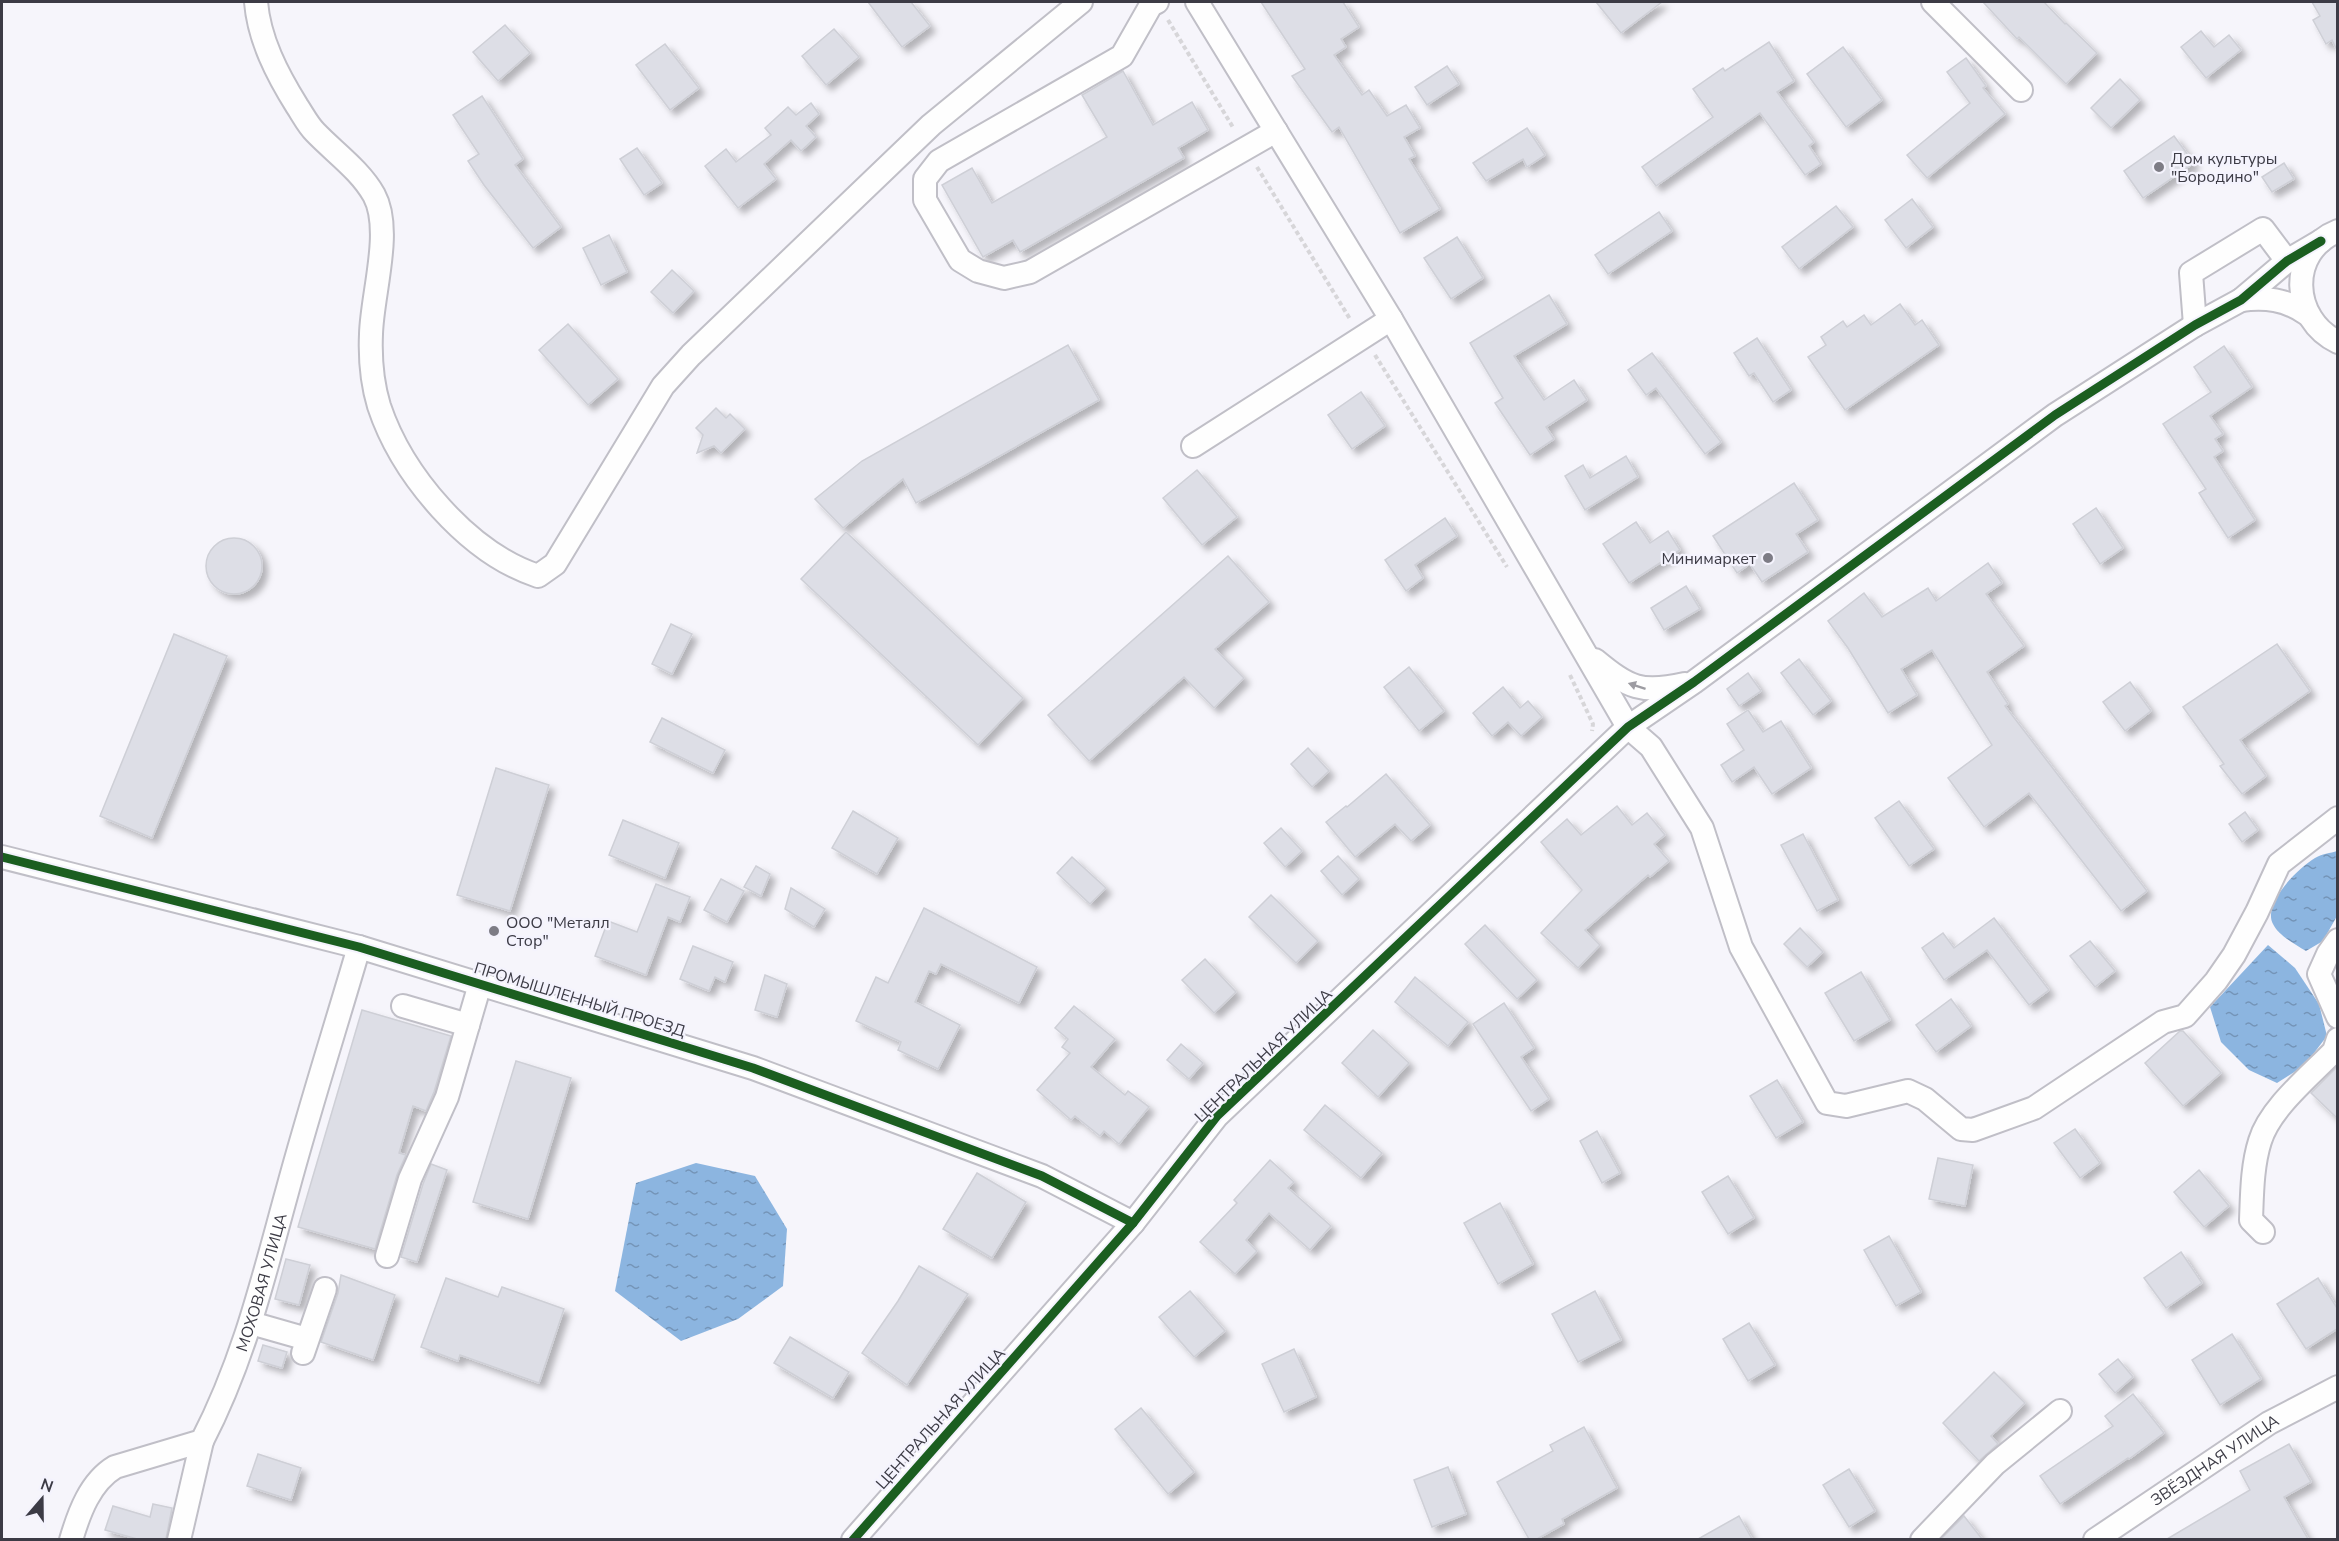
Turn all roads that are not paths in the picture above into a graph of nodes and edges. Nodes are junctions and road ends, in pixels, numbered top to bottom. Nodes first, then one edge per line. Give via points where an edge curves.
1 (256, 2) edge
2 (1080, 2) edge
3 (1197, 2) edge
4 (1933, 2) edge
5 (1162, 10) edge
6 (2021, 90) dead end
7 (1276, 132) junction
8 (2329, 236) edge
9 (2287, 261) junction
10 (2241, 300) junction
11 (2307, 314) junction
12 (1391, 319) junction
13 (2195, 325) junction
14 (2334, 344) edge
15 (1194, 446) dead end
16 (1584, 652) junction
17 (1694, 681) junction
18 (1628, 727) junction
19 (2337, 818) edge
20 (2, 857) edge
21 (2337, 940) edge
22 (359, 948) junction
23 (480, 984) junction
24 (403, 1005) dead end
25 (2337, 1017) edge
26 (468, 1024) junction
27 (2337, 1040) edge
28 (1133, 1223) junction
29 (2263, 1232) dead end
30 (387, 1256) dead end
31 (325, 1289) dead end
32 (251, 1323) junction
33 (2337, 1387) edge
34 (2060, 1411) dead end
35 (202, 1441) junction
36 (71, 1539) edge
37 (179, 1539) edge
38 (853, 1539) edge
39 (1922, 1539) edge
40 (2095, 1539) edge

1 - 2 street via 267,49 281,81 312,129 374,195 382,219 371,334 372,368 379,405 389,429 439,507 466,535 520,570 538,576 555,564 663,386 691,355 931,125
3 - 7 street
4 - 6 street
5 - 7 street via 1150,5 1122,56 939,161 925,179 925,200 960,260 978,271 1004,278 1030,272
7 - 12 street
8 - 9 street, ЦЕНТРАЛЬНАЯ УЛИЦА
8 - 11 street via 2310,253 2304,267 2301,283
9 - 10 street, ЦЕНТРАЛЬНАЯ УЛИЦА
9 - 13 street via 2263,229 2191,273
10 - 11 street via 2279,301
10 - 13 street, ЦЕНТРАЛЬНАЯ УЛИЦА
11 - 14 street
12 - 15 street
12 - 16 street
13 - 17 street, ЦЕНТРАЛЬНАЯ УЛИЦА via 2055,415
17 -> 16 street via 1658,690 1640,688 1617,678
16 - 18 street
17 - 18 street, ЦЕНТРАЛЬНАЯ УЛИЦА
18 - 19 street via 1651,747 1702,828 1741,947 1827,1103 1846,1106 1908,1091 1925,1099 1961,1130 1973,1130 2034,1108 2163,1022 2186,1016 2234,955 2278,864
18 - 28 street, ЦЕНТРАЛЬНАЯ УЛИЦА via 1217,1116
20 - 22 street, ПРОМЫШЛЕННЫЙ ПРОЕЗД
21 - 25 street via 2319,974
22 - 23 street, ПРОМЫШЛЕННЫЙ ПРОЕЗД
22 - 32 street, МОХОВАЯ УЛИЦА
23 - 26 street
23 - 28 street, ПРОМЫШЛЕННЫЙ ПРОЕЗД via 753,1068 1042,1176
24 - 26 street
26 - 30 street via 447,1097 410,1179
27 - 29 street via 2334,1051 2278,1109 2260,1140 2251,1220
28 - 38 street, ЦЕНТРАЛЬНАЯ УЛИЦА
31 - 32 street via 305,1346
32 - 35 street, МОХОВАЯ УЛИЦА via 233,1377
33 - 40 street, ЗВЁЗДНАЯ УЛИЦА via 2269,1423
34 - 39 street via 1995,1464
35 - 36 street via 107,1471 86,1501
35 - 37 street, МОХОВАЯ УЛИЦА

